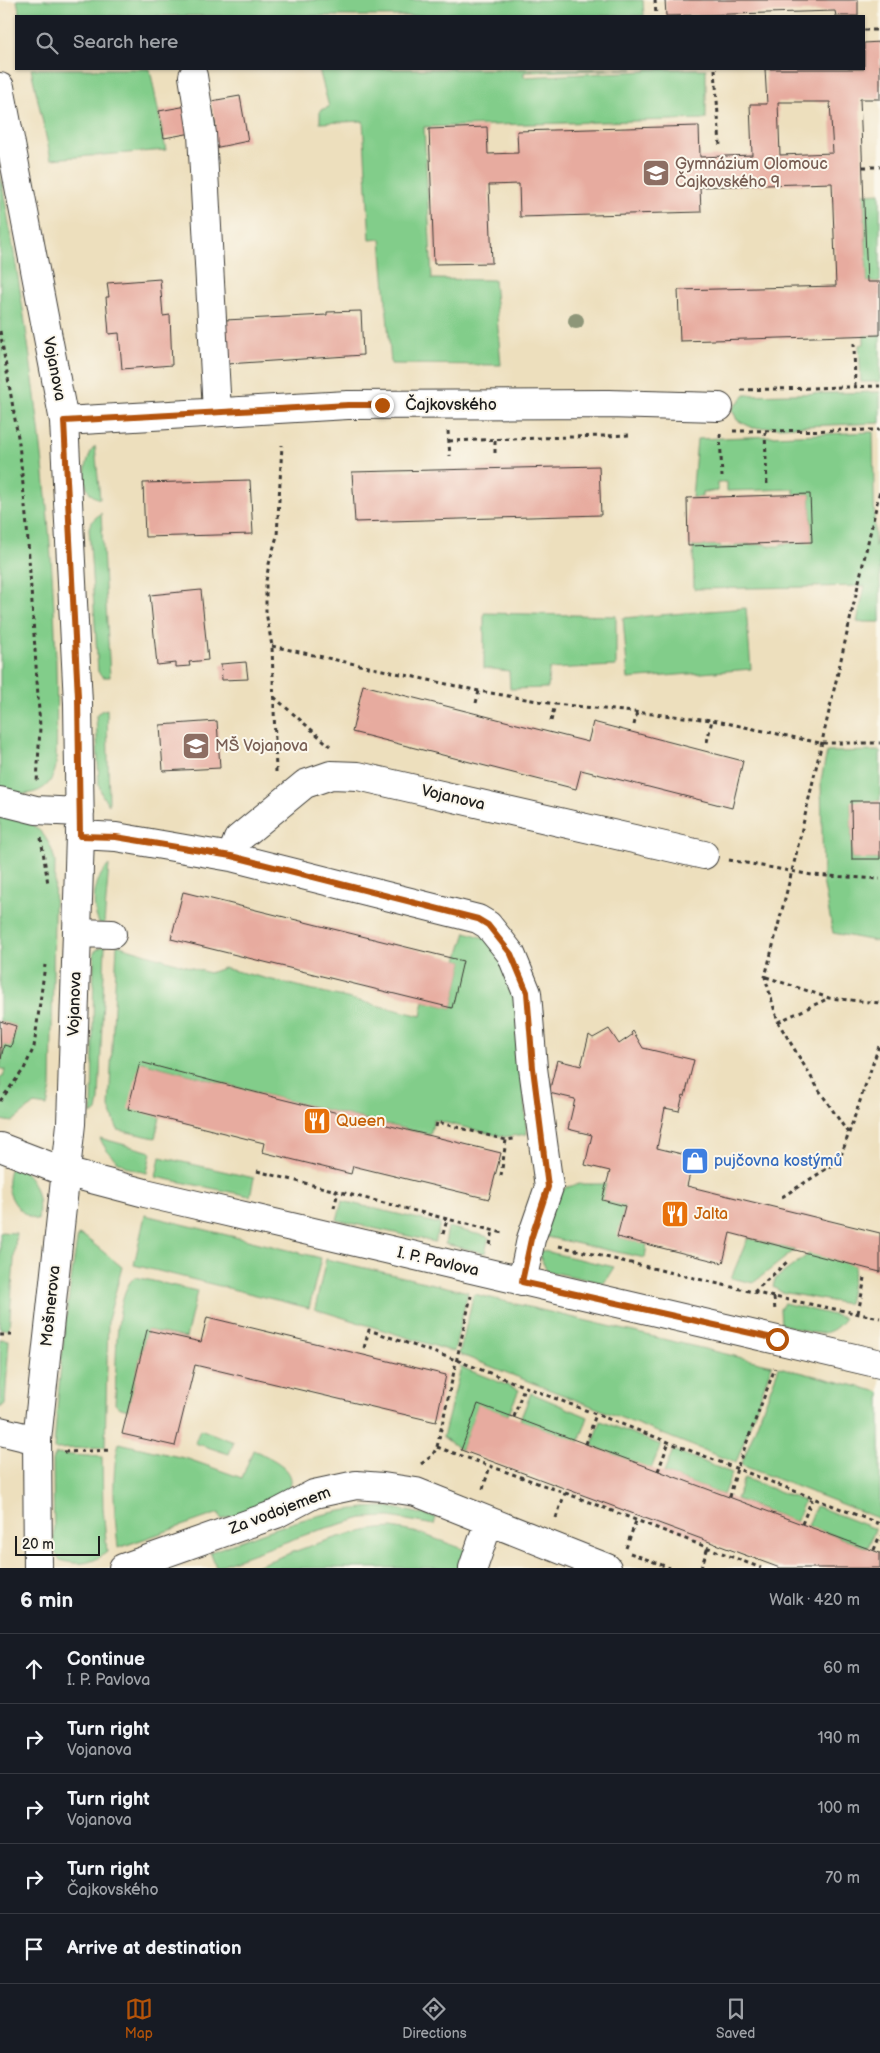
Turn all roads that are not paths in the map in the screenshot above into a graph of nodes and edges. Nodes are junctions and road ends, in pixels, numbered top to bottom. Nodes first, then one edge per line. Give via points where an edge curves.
1 (194, 76) dead end
2 (0, 86) edge
3 (728, 399) road end
4 (217, 412) junction
5 (64, 421) junction
6 (3, 802) edge
7 (80, 824) junction
8 (704, 855) road end
9 (231, 856) junction
10 (77, 934) junction
11 (112, 934) dead end
12 (0, 1147) edge
13 (66, 1172) junction
14 (522, 1282) junction
15 (880, 1364) edge
16 (0, 1431) edge
17 (36, 1444) junction
18 (485, 1509) junction
19 (38, 1568) edge
20 (123, 1568) edge
21 (473, 1568) edge
22 (607, 1568) edge

1 - 4 street via 202,134
2 - 5 street, Vojanova
3 - 4 street, Čajkovského via 608,404 348,405
4 - 5 street, Čajkovského
5 - 7 street, Vojanova
6 - 7 street
7 - 9 street via 116,837
7 - 10 street, Vojanova
8 - 9 street, Vojanova via 358,776 331,775 304,784 282,800 238,839
9 - 14 street via 478,919 488,925 511,954 527,992 548,1187 531,1239
10 - 11 street
10 - 13 street, Vojanova via 71,1124
12 - 13 street, I. P. Pavlova
13 - 14 street, I. P. Pavlova
13 - 17 street, Mošnerova
14 - 15 street, I. P. Pavlova
16 - 17 street
17 - 19 street, Mošnerova
18 - 20 street, Za vodojemem via 416,1492 356,1485 314,1494 276,1514
18 - 21 street
18 - 22 street, Za vodojemem

